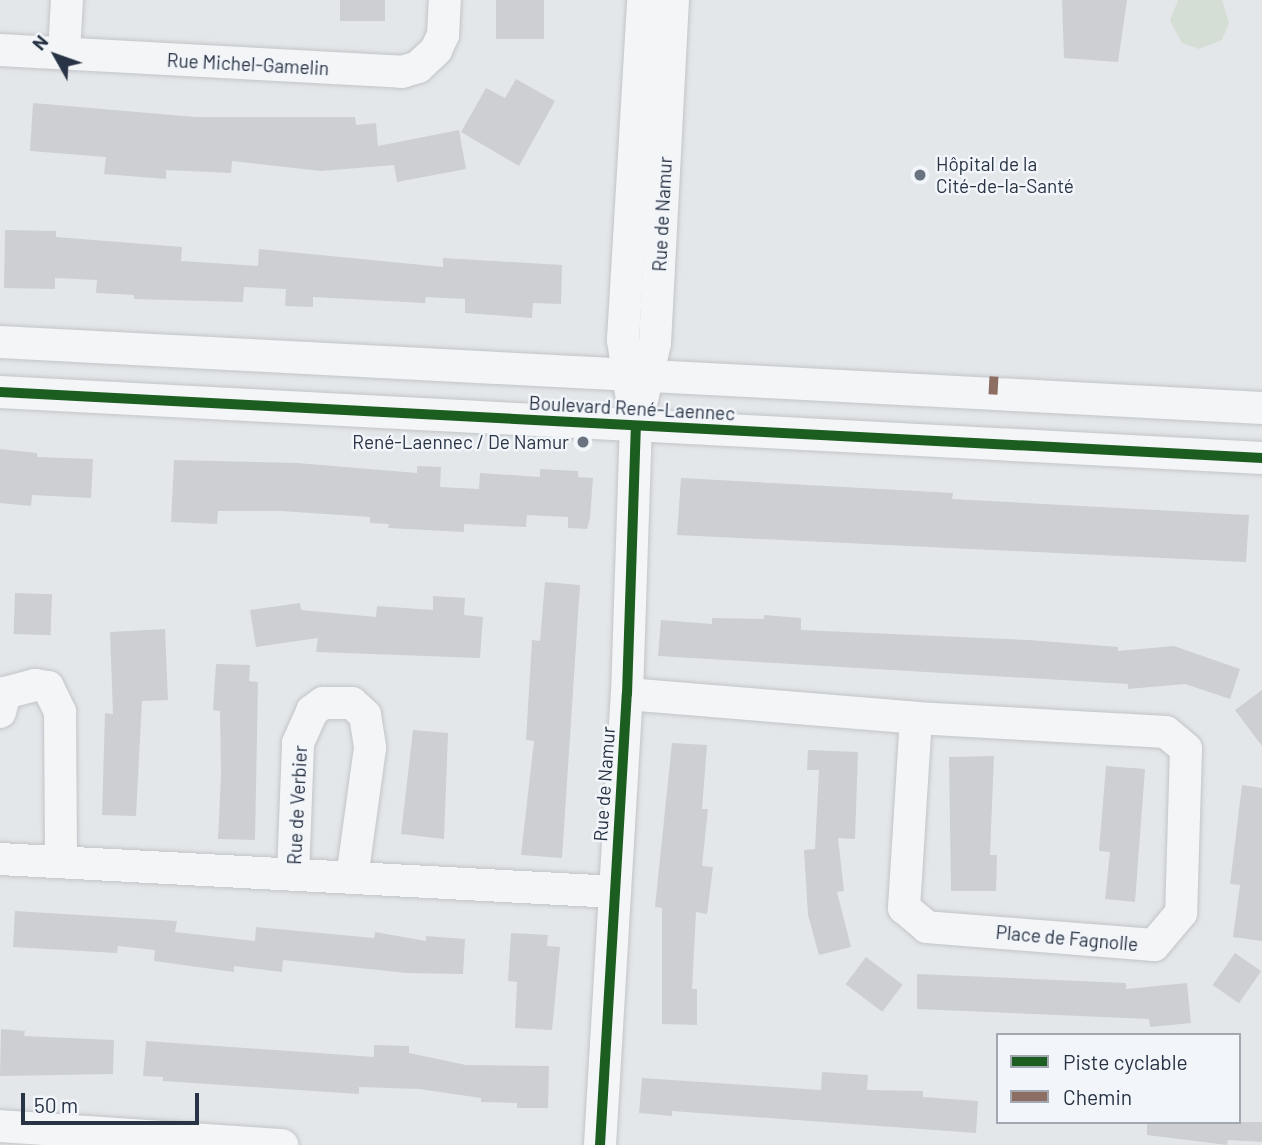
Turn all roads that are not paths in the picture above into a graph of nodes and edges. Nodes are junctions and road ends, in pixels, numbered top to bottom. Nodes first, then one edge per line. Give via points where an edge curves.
1 (67, 0) edge
2 (446, 0) edge
3 (643, 0) edge
4 (673, 0) edge
5 (0, 50) edge
6 (64, 53) junction
7 (0, 342) edge
8 (638, 375) junction
9 (0, 392) edge
10 (1262, 408) edge
11 (636, 426) junction
12 (1262, 458) edge
13 (627, 694) junction
14 (0, 712) edge
15 (916, 718) junction
16 (0, 859) edge
17 (61, 862) junction
18 (293, 875) junction
19 (352, 878) junction
20 (615, 892) junction
21 (6, 1133) edge
22 (282, 1145) edge
23 (600, 1145) edge

1 - 6 street
2 - 6 street, Rue Michel-Gamelin via 443,35 436,50 418,67 402,72
3 - 8 street, Rue de Namur via 624,340
4 - 8 street, Rue de Namur via 656,333
5 - 6 street, Rue Michel-Gamelin
7 - 8 street, Boulevard René-Laennec
8 - 10 street, Boulevard René-Laennec
8 - 11 street, Rue de Namur
9 - 11 street, Boulevard René-Laennec
11 - 12 street, Boulevard René-Laennec
11 - 13 street, Rue de Namur
13 - 15 street, Place de Fagnolle
13 - 20 street, Rue de Namur
14 - 17 street via 5,693 35,685 48,687 60,712
15 - 15 street, Place de Fagnolle via 1166,732 1186,749 1181,913 1154,945 927,927 904,908
16 - 17 street, Rue de Verbier
17 - 18 street, Rue de Verbier
18 - 19 street, Rue de Verbier
18 - 19 street, Rue de Verbier via 298,743 312,712 323,703 352,704 365,715 370,748
19 - 20 street, Rue de Verbier
20 - 23 street, Rue de Namur
21 - 22 street

